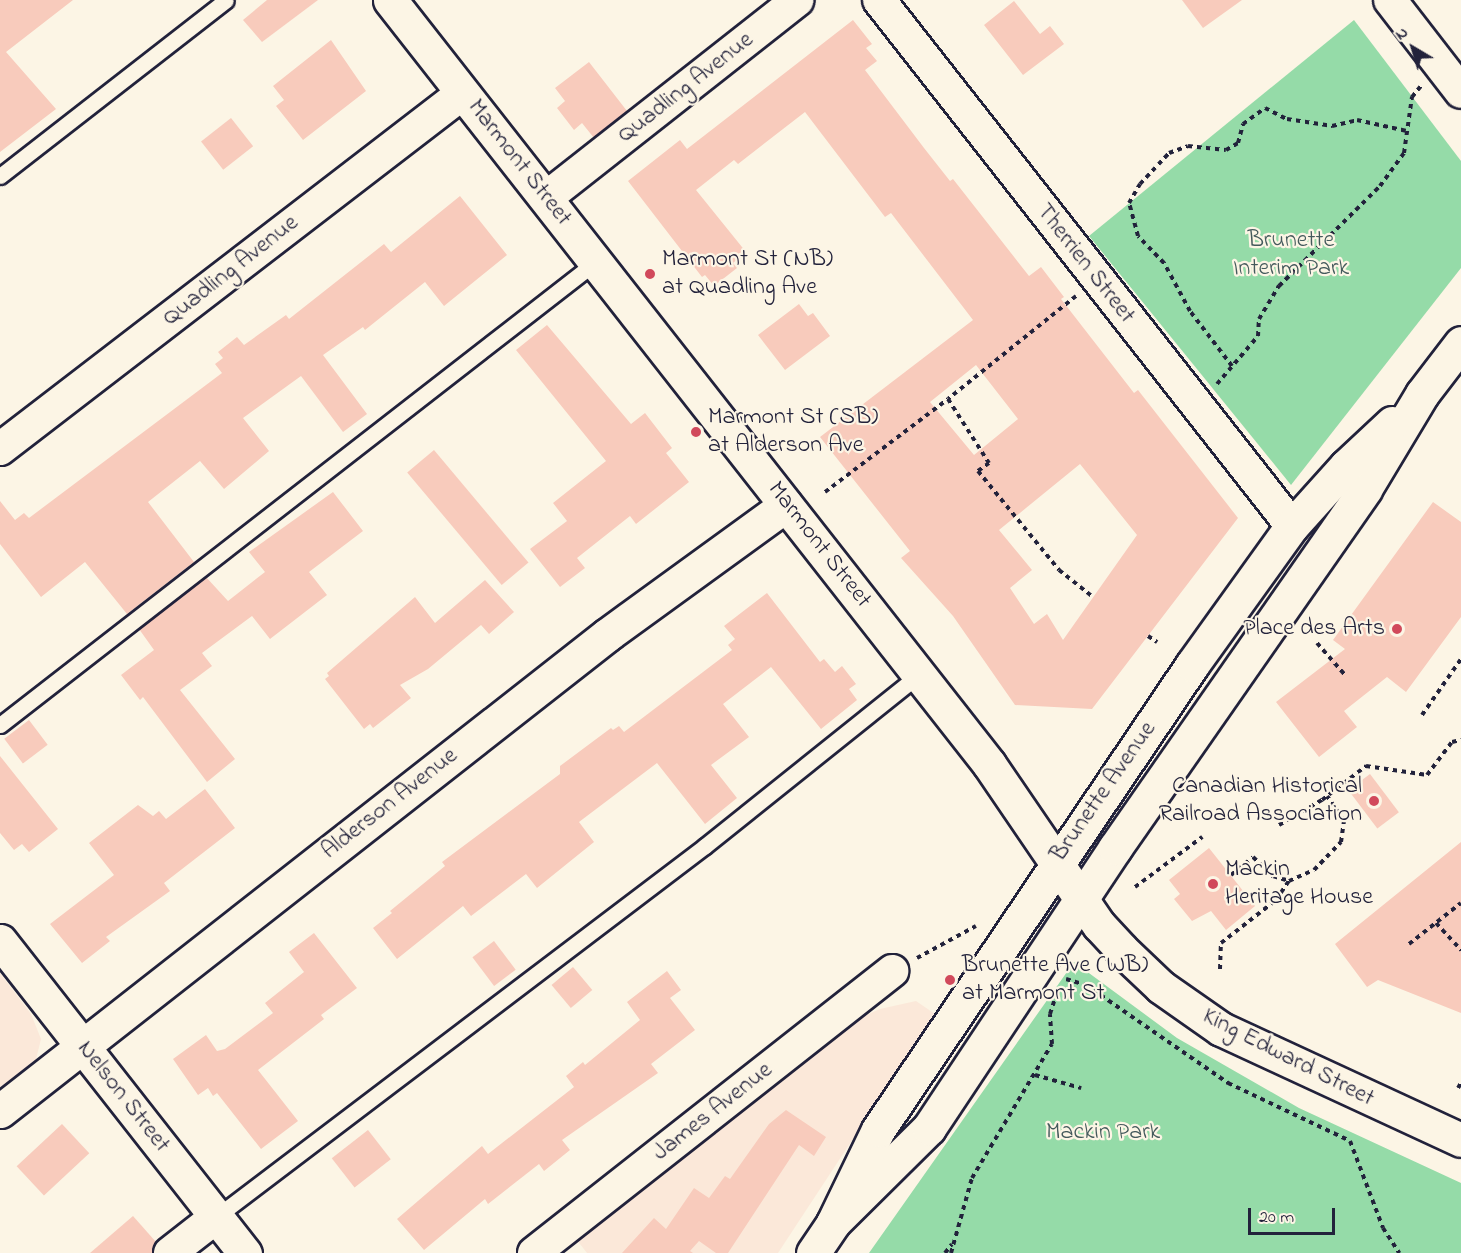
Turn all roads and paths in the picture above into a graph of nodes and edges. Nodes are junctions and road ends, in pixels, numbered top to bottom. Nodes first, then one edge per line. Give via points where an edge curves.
1 (226, 0) edge
2 (390, 0) edge
3 (798, 0) edge
4 (879, 0) edge
5 (1390, 0) edge
6 (1439, 63) junction
7 (1461, 92) edge
8 (463, 93) junction
9 (1407, 131) junction
10 (0, 176) edge
11 (546, 198) junction
12 (597, 261) junction
13 (1097, 279) junction
14 (1461, 344) edge
15 (1232, 366) junction
16 (1422, 394) junction
17 (948, 399) junction
18 (1200, 410) junction
19 (0, 448) edge
20 (825, 492) dead end
21 (786, 505) junction
22 (1292, 526) junction
23 (1093, 597) dead end
24 (1148, 636) dead end
25 (1157, 642) dead end
26 (1317, 642) dead end
27 (1461, 659) edge
28 (920, 674) junction
29 (1346, 676) dead end
30 (1422, 715) dead end
31 (0, 725) edge
32 (1461, 740) edge
33 (1327, 796) junction
34 (1279, 825) dead end
35 (1202, 837) dead end
36 (1058, 858) junction
37 (1231, 875) dead end
38 (1289, 881) junction
39 (1135, 887) dead end
40 (1083, 899) junction
41 (1461, 903) edge
42 (1436, 923) junction
43 (980, 924) dead end
44 (0, 941) edge
45 (1409, 944) dead end
46 (1461, 950) edge
47 (1220, 969) dead end
48 (892, 971) joint
49 (1058, 979) dead end
50 (1056, 996) dead end
51 (83, 1046) junction
52 (1035, 1075) junction
53 (1461, 1083) edge
54 (1082, 1088) dead end
55 (1458, 1088) dead end
56 (0, 1111) edge
57 (1461, 1140) edge
58 (216, 1217) junction
59 (833, 1223) junction
60 (952, 1244) junction
61 (170, 1253) edge
62 (245, 1253) edge
63 (534, 1253) edge
64 (813, 1253) edge
65 (945, 1253) edge
66 (951, 1253) edge
67 (1400, 1253) edge

1 - 10 lane
2 - 8 main road, Marmont Street
3 - 11 street, Quadling Avenue
4 - 13 street, Therrien Street
5 - 6 street
6 - 7 street
6 - 9 path via 1412,97
8 - 11 main road, Marmont Street
8 - 19 street, Quadling Avenue
9 - 15 path via 1404,153 1392,170 1326,243 1279,286 1260,319 1258,336
9 - 15 path via 1357,120 1332,126 1287,119 1265,108 1243,124 1238,143 1226,150 1204,145 1169,153 1140,184 1130,203 1138,236 1164,263 1190,311
11 - 12 main road, Marmont Street
12 - 21 main road, Marmont Street
12 - 31 lane
13 - 17 path
13 - 18 street, Therrien Street
14 - 16 main road, Brunette Avenue
15 - 18 path
16 - 22 main road, Brunette Avenue via 1346,466
16 - 40 main road, Brunette Avenue via 1365,489
17 - 20 path
17 - 23 path via 990,463 978,471 1059,570
18 - 22 street, Therrien Street
21 - 28 main road, Marmont Street
21 - 51 main road, Alderson Avenue via 607,635
22 - 36 main road, Brunette Avenue
24 - 25 path
26 - 29 path
27 - 30 path
28 - 36 main road, Marmont Street
28 - 58 lane via 705,846
32 - 33 path via 1452,742 1427,775 1366,766
33 - 34 path
33 - 38 path via 1344,821 1341,842 1314,870
35 - 39 path
36 - 40 main road, Marmont Street
36 - 59 main road, Brunette Avenue via 878,1130
37 - 38 path via 1253,857 1273,876
38 - 47 path via 1276,900 1221,943
40 - 57 main road, King Edward Street via 1104,930 1137,966 1221,1029
40 - 59 main road, Brunette Avenue via 929,1128
41 - 42 path
42 - 45 path
42 - 46 path
43 - 48 path
44 - 51 main road, Nelson Street
48 - 63 street, James Avenue
49 - 67 path via 1077,980 1228,1083 1350,1141 1383,1228
50 - 52 path via 1050,1014 1052,1044
51 - 56 main road, Alderson Avenue
51 - 58 main road, Nelson Street
52 - 54 path
52 - 60 path via 972,1178
53 - 55 path
58 - 61 street
58 - 62 main road, Nelson Street
59 - 64 main road, Brunette Avenue
60 - 65 path
60 - 66 path

